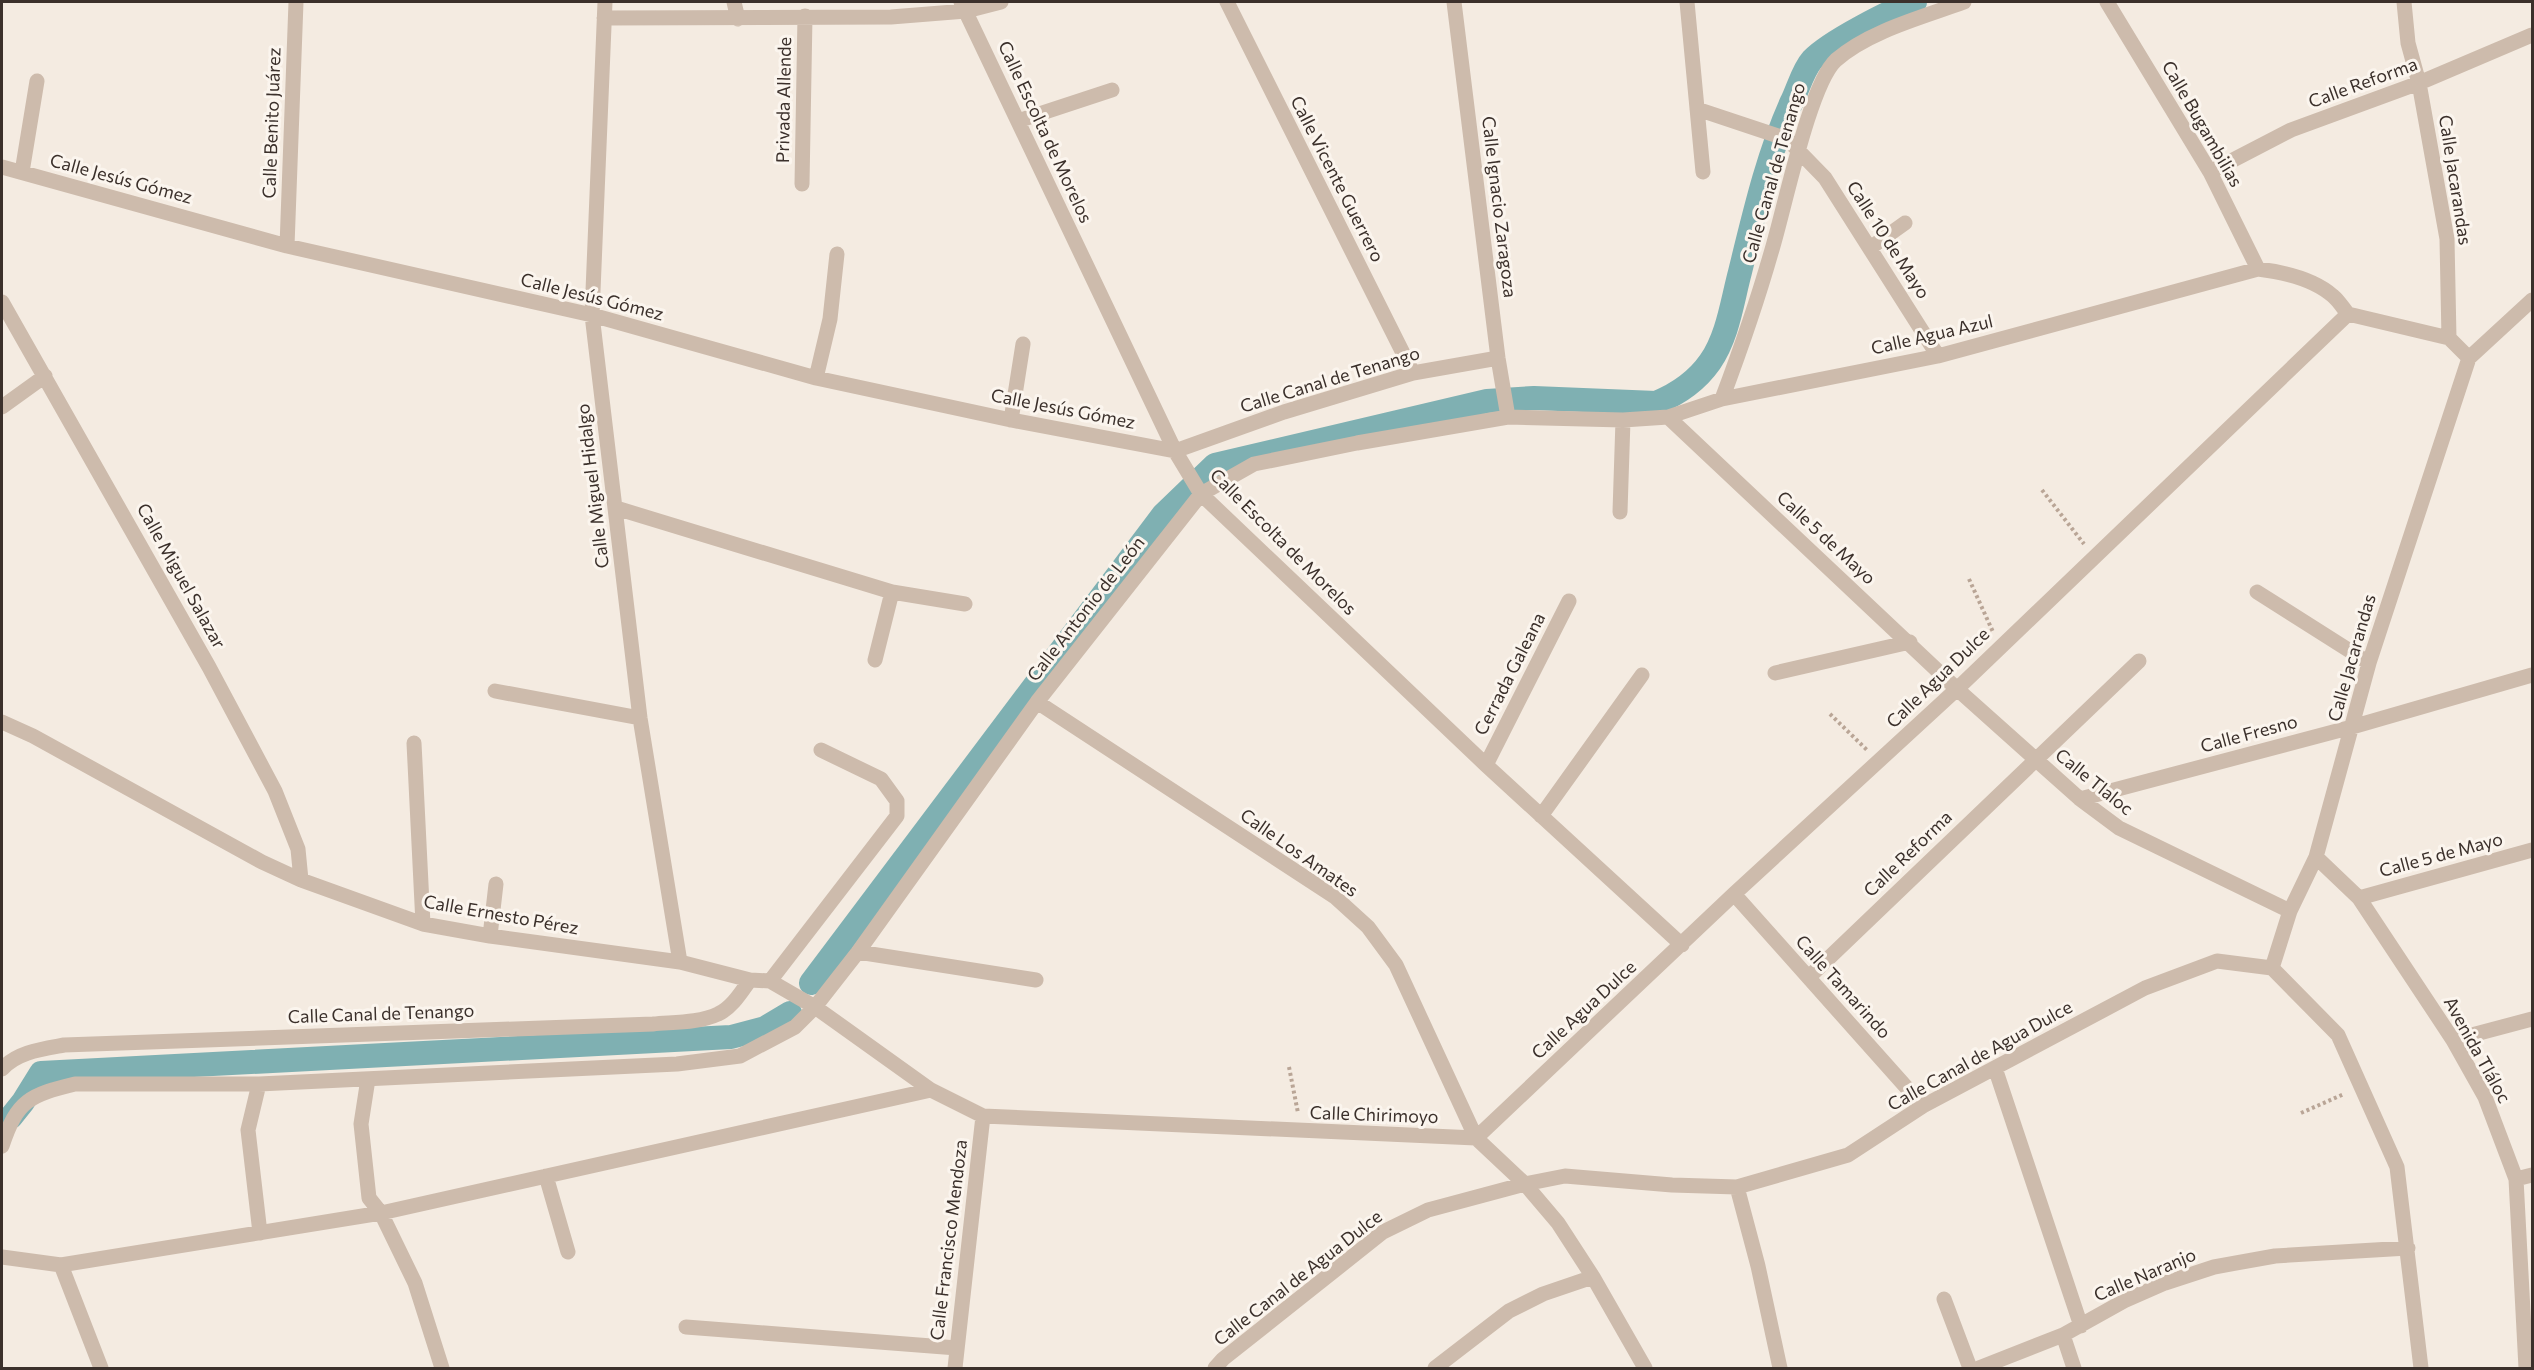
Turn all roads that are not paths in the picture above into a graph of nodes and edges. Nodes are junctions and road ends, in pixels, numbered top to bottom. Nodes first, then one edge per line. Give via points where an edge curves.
1 (293, 2) edge
2 (605, 2) edge
3 (734, 2) edge
4 (1001, 2) edge
5 (1227, 2) edge
6 (1454, 2) edge
7 (1687, 2) edge
8 (1964, 2) edge
9 (2107, 2) edge
10 (2404, 2) edge
11 (964, 6) edge
12 (805, 16) junction
13 (604, 18) junction
14 (738, 19) junction
15 (2532, 35) edge
16 (37, 81) dead end
17 (2419, 84) junction
18 (1112, 90) dead end
19 (1696, 109) junction
20 (1018, 121) junction
21 (1793, 144) junction
22 (2, 167) edge
23 (22, 172) junction
24 (1703, 172) dead end
25 (2210, 172) junction
26 (802, 184) dead end
27 (1905, 223) dead end
28 (287, 246) junction
29 (1870, 248) junction
30 (837, 254) dead end
31 (2259, 269) junction
32 (2532, 300) edge
33 (2, 302) edge
34 (2348, 314) junction
35 (592, 315) junction
36 (2449, 338) junction
37 (1023, 344) dead end
38 (1938, 356) junction
39 (2469, 358) junction
40 (1499, 363) junction
41 (1413, 373) junction
42 (45, 376) junction
43 (816, 378) junction
44 (1722, 399) junction
45 (2, 406) edge
46 (1506, 410) junction
47 (1668, 417) junction
48 (1011, 420) junction
49 (1623, 420) junction
50 (1178, 457) junction
51 (1198, 488) junction
52 (616, 508) junction
53 (1620, 512) dead end
54 (892, 592) junction
55 (2257, 592) dead end
56 (1569, 601) dead end
57 (965, 604) dead end
58 (1910, 642) junction
59 (875, 660) dead end
60 (2139, 661) dead end
61 (2369, 663) junction
62 (1776, 673) dead end
63 (1642, 675) dead end
64 (2532, 675) edge
65 (1957, 689) junction
66 (495, 691) dead end
67 (1037, 702) junction
68 (640, 718) junction
69 (2, 722) edge
70 (2352, 727) junction
71 (414, 743) dead end
72 (821, 750) dead end
73 (2035, 759) junction
74 (1486, 765) junction
75 (2080, 799) junction
76 (1541, 816) junction
77 (2532, 850) edge
78 (2316, 857) junction
79 (301, 880) junction
80 (496, 884) dead end
81 (1734, 894) junction
82 (2359, 898) junction
83 (2290, 911) junction
84 (423, 924) junction
85 (490, 936) junction
86 (1682, 945) junction
87 (858, 952) junction
88 (680, 962) junction
89 (2272, 968) junction
90 (1809, 977) junction
91 (750, 980) junction
92 (1036, 980) dead end
93 (777, 985) junction
94 (815, 1007) junction
95 (2532, 1018) edge
96 (2453, 1040) junction
97 (1995, 1068) junction
98 (2, 1069) edge
99 (368, 1079) junction
100 (259, 1084) junction
101 (931, 1090) junction
102 (1923, 1106) junction
103 (983, 1116) junction
104 (1476, 1138) junction
105 (2, 1146) edge
106 (2532, 1175) edge
107 (546, 1176) junction
108 (2516, 1179) junction
109 (1525, 1184) junction
110 (1737, 1187) junction
111 (381, 1214) junction
112 (260, 1233) junction
113 (2408, 1248) junction
114 (568, 1252) dead end
115 (2, 1257) edge
116 (61, 1265) junction
117 (1593, 1277) junction
118 (1944, 1299) dead end
119 (2081, 1326) junction
120 (686, 1327) dead end
121 (2063, 1335) junction
122 (957, 1348) junction
123 (101, 1368) edge
124 (442, 1368) edge
125 (955, 1368) edge
126 (1215, 1368) edge
127 (1436, 1368) edge
128 (1645, 1368) edge
129 (1780, 1368) edge
130 (1970, 1368) edge
131 (1979, 1368) edge
132 (2074, 1368) edge
133 (2421, 1368) edge
134 (2526, 1368) edge

1 - 28 street, Calle Benito Juárez
2 - 13 street, Calle Miguel Hidalgo
3 - 14 street
4 - 11 street
5 - 41 street, Calle Vicente Guerrero
6 - 40 street, Calle Ignacio Zaragoza
7 - 19 street
8 - 21 street, Calle Canal de Tenango via 1891,28 1835,61 1822,79
9 - 25 street, Calle Bugambilias
10 - 17 street, Calle Jacarandas via 2408,42
11 - 12 street via 891,17
11 - 20 street, Calle Escolta de Morelos
12 - 14 street
12 - 26 street, Privada Allende
13 - 14 street
13 - 35 street, Calle Miguel Hidalgo
15 - 17 street, Calle Reforma
16 - 23 street
17 - 25 street, Calle Reforma via 2291,130
17 - 36 street, Calle Jacarandas via 2448,239
18 - 20 street
19 - 21 street
19 - 24 street
20 - 50 street, Calle Escolta de Morelos
21 - 29 street, Calle 10 de Mayo via 1825,178
21 - 44 street, Calle Canal de Tenango via 1765,273
22 - 23 street, Calle Jesús Gómez
23 - 28 street, Calle Jesús Gómez
25 - 31 street, Calle Bugambilias
27 - 29 street
28 - 35 street, Calle Jesús Gómez
29 - 38 street, Calle 10 de Mayo
30 - 43 street via 830,319
31 - 34 street, Calle Agua Azul via 2283,272 2309,282 2333,295
31 - 38 street, Calle Agua Azul
32 - 39 street, Calle Jacarandas
33 - 42 street, Calle Miguel Salazar
34 - 36 street
34 - 65 street, Calle Agua Dulce
35 - 43 street, Calle Jesús Gómez
35 - 52 street, Calle Miguel Hidalgo
36 - 39 street
37 - 48 street
38 - 44 street, Calle Agua Azul
39 - 61 street, Calle Jacarandas
40 - 41 street, Calle Canal de Tenango
40 - 46 street, Calle Ignacio Zaragoza
41 - 50 street, Calle Canal de Tenango via 1284,412
42 - 45 street
42 - 79 street, Calle Miguel Salazar via 275,791 298,849
43 - 48 street, Calle Jesús Gómez
44 - 47 street, Calle Agua Azul
46 - 49 street, Calle Agua Azul
46 - 51 street, Calle Antonio de León via 1254,464
47 - 49 street, Calle Agua Azul
47 - 58 street, Calle 5 de Mayo
48 - 50 street, Calle Jesús Gómez
49 - 53 street
50 - 51 street, Calle Escolta de Morelos
51 - 67 street, Calle Antonio de León
51 - 74 street, Calle Escolta de Morelos
52 - 54 street
52 - 68 street, Calle Miguel Hidalgo
54 - 57 street
54 - 59 street
55 - 61 street
56 - 74 street, Cerrada Galeana
58 - 62 street
58 - 65 street, Calle 5 de Mayo
60 - 73 street, Calle Reforma
61 - 70 street, Calle Jacarandas
63 - 76 street
64 - 70 street, Calle Fresno
65 - 73 street, Calle Tlaloc
65 - 81 street, Calle Agua Dulce
66 - 68 street
67 - 87 street, Calle Antonio de León
67 - 104 street, Calle Los Amates via 1335,897 1368,927 1396,965
68 - 88 street, Calle Miguel Hidalgo
69 - 79 street, Calle Ernesto Pérez
70 - 75 street, Calle Fresno
70 - 78 street, Calle Jacarandas
71 - 84 street
72 - 93 street via 881,778 897,801 897,816
73 - 75 street, Calle Tlaloc
73 - 90 street, Calle Reforma
74 - 76 street, Calle Escolta de Morelos
75 - 83 street, Calle Tlaloc via 2119,828
76 - 86 street, Calle Escolta de Morelos
77 - 82 street, Calle 5 de Mayo
78 - 82 street, Avenida Tláloc
78 - 83 street, Calle Jacarandas
79 - 84 street, Calle Ernesto Pérez
80 - 85 street
81 - 86 street, Calle Agua Dulce
81 - 90 street, Calle Tamarindo
82 - 96 street, Avenida Tláloc
83 - 89 street, Calle Jacarandas
84 - 85 street, Calle Ernesto Pérez
85 - 88 street, Calle Ernesto Pérez
86 - 104 street, Calle Agua Dulce
87 - 92 street
87 - 94 street, Calle Antonio de León
88 - 91 street, Calle Ernesto Pérez
89 - 97 street, Calle Canal de Agua Dulce via 2217,961 2145,988
89 - 113 street via 2338,1035 2397,1167
90 - 102 street, Calle Tamarindo
91 - 93 street, Calle Ernesto Pérez
91 - 98 street, Calle Canal de Tenango via 719,1014 698,1019 653,1024 64,1046 34,1051
93 - 94 street, Calle Ernesto Pérez
94 - 99 street, Calle Antonio de León via 795,1027 740,1056 677,1064
94 - 101 street, Calle Ernesto Pérez
95 - 96 street
96 - 108 street, Avenida Tláloc via 2485,1097
97 - 102 street, Calle Canal de Agua Dulce
97 - 119 street
99 - 100 street, Calle Antonio de León
99 - 111 street via 361,1124 369,1198
100 - 105 street, Calle Antonio de León via 75,1084 49,1090 23,1102
100 - 112 street via 248,1130
101 - 103 street, Calle Ernesto Pérez
101 - 107 street
102 - 110 street, Calle Canal de Agua Dulce via 1848,1155
103 - 104 street, Calle Chirimoyo
103 - 122 street, Calle Francisco Mendoza
104 - 109 street
106 - 108 street
107 - 111 street
107 - 114 street
108 - 134 street, Avenida Tláloc
109 - 110 street, Calle Canal de Agua Dulce via 1565,1176
109 - 117 street via 1558,1223
109 - 126 street, Calle Canal de Agua Dulce via 1428,1210 1383,1232
110 - 129 street
111 - 112 street
111 - 124 street via 415,1283
112 - 116 street
113 - 119 street, Calle Naranjo via 2275,1256 2214,1267 2135,1297
113 - 133 street
115 - 116 street
116 - 123 street
117 - 127 street via 1543,1294 1509,1311
117 - 128 street
118 - 130 street
119 - 121 street, Calle Naranjo
120 - 122 street
121 - 131 street, Calle Naranjo
121 - 132 street
122 - 125 street, Calle Francisco Mendoza

